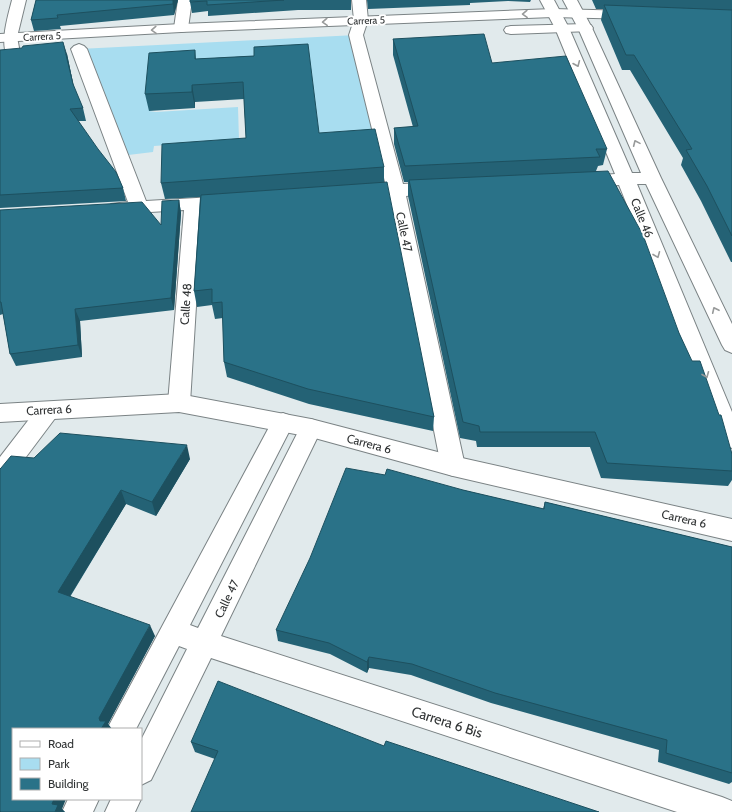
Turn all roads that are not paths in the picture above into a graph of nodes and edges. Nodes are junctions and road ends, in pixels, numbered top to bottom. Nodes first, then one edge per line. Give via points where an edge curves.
1 (19, 0) edge
2 (184, 0) edge
3 (359, 0) edge
4 (550, 6) edge
5 (573, 6) edge
6 (646, 16) edge
7 (359, 27) junction
8 (181, 28) junction
9 (562, 28) junction
10 (585, 28) junction
11 (616, 29) edge
12 (498, 30) dead end
13 (403, 33) dead end
14 (316, 37) dead end
15 (5, 38) edge
16 (79, 49) dead end
17 (13, 53) edge
18 (652, 178) junction
19 (626, 180) junction
20 (570, 182) edge
21 (451, 188) edge
22 (396, 190) junction
23 (341, 194) edge
24 (248, 201) edge
25 (193, 205) junction
26 (140, 207) junction
27 (101, 209) edge
28 (732, 345) edge
29 (179, 403) junction
30 (48, 411) junction
31 (0, 413) edge
32 (283, 422) junction
33 (311, 428) junction
34 (732, 439) edge
35 (452, 466) junction
36 (0, 474) edge
37 (732, 530) edge
38 (173, 631) junction
39 (205, 643) junction
40 (122, 728) edge
41 (142, 768) edge
42 (83, 800) edge
43 (126, 800) edge
44 (77, 812) edge
45 (120, 812) edge
46 (722, 812) edge

1 - 15 street
2 - 8 street
3 - 7 street, Calle 47
4 - 5 street, Carrera 5
4 -> 7 street, Carrera 5
4 - 9 street, Calle 46
5 - 6 street, Carrera 5
5 - 10 street
7 -> 8 street, Carrera 5
7 - 13 street, Carrera 5
7 - 14 street, Carrera 5
7 - 22 street, Calle 47
8 -> 15 street, Carrera 5
9 - 10 street
9 - 12 street
9 -> 19 street, Calle 46
10 - 11 street
18 -> 10 street
15 - 17 street
16 - 26 street
18 - 19 street
28 -> 18 street
19 - 20 street
19 -> 34 street, Calle 46
21 - 22 street
22 - 23 street
22 - 35 street, Calle 47
24 - 25 street
25 - 26 street
25 - 29 street, Calle 48
26 - 27 street
29 - 30 street, Carrera 6
29 - 32 street, Carrera 6
30 - 31 street, Carrera 6
30 - 36 street
32 - 33 street, Carrera 6
32 - 38 street
33 - 35 street, Carrera 6
33 - 39 street, Calle 47
35 - 37 street, Carrera 6
38 - 39 street, Carrera 6 Bis
38 - 40 street
39 - 41 street, Calle 47
39 - 46 street, Carrera 6 Bis
42 - 44 street
43 - 45 street

